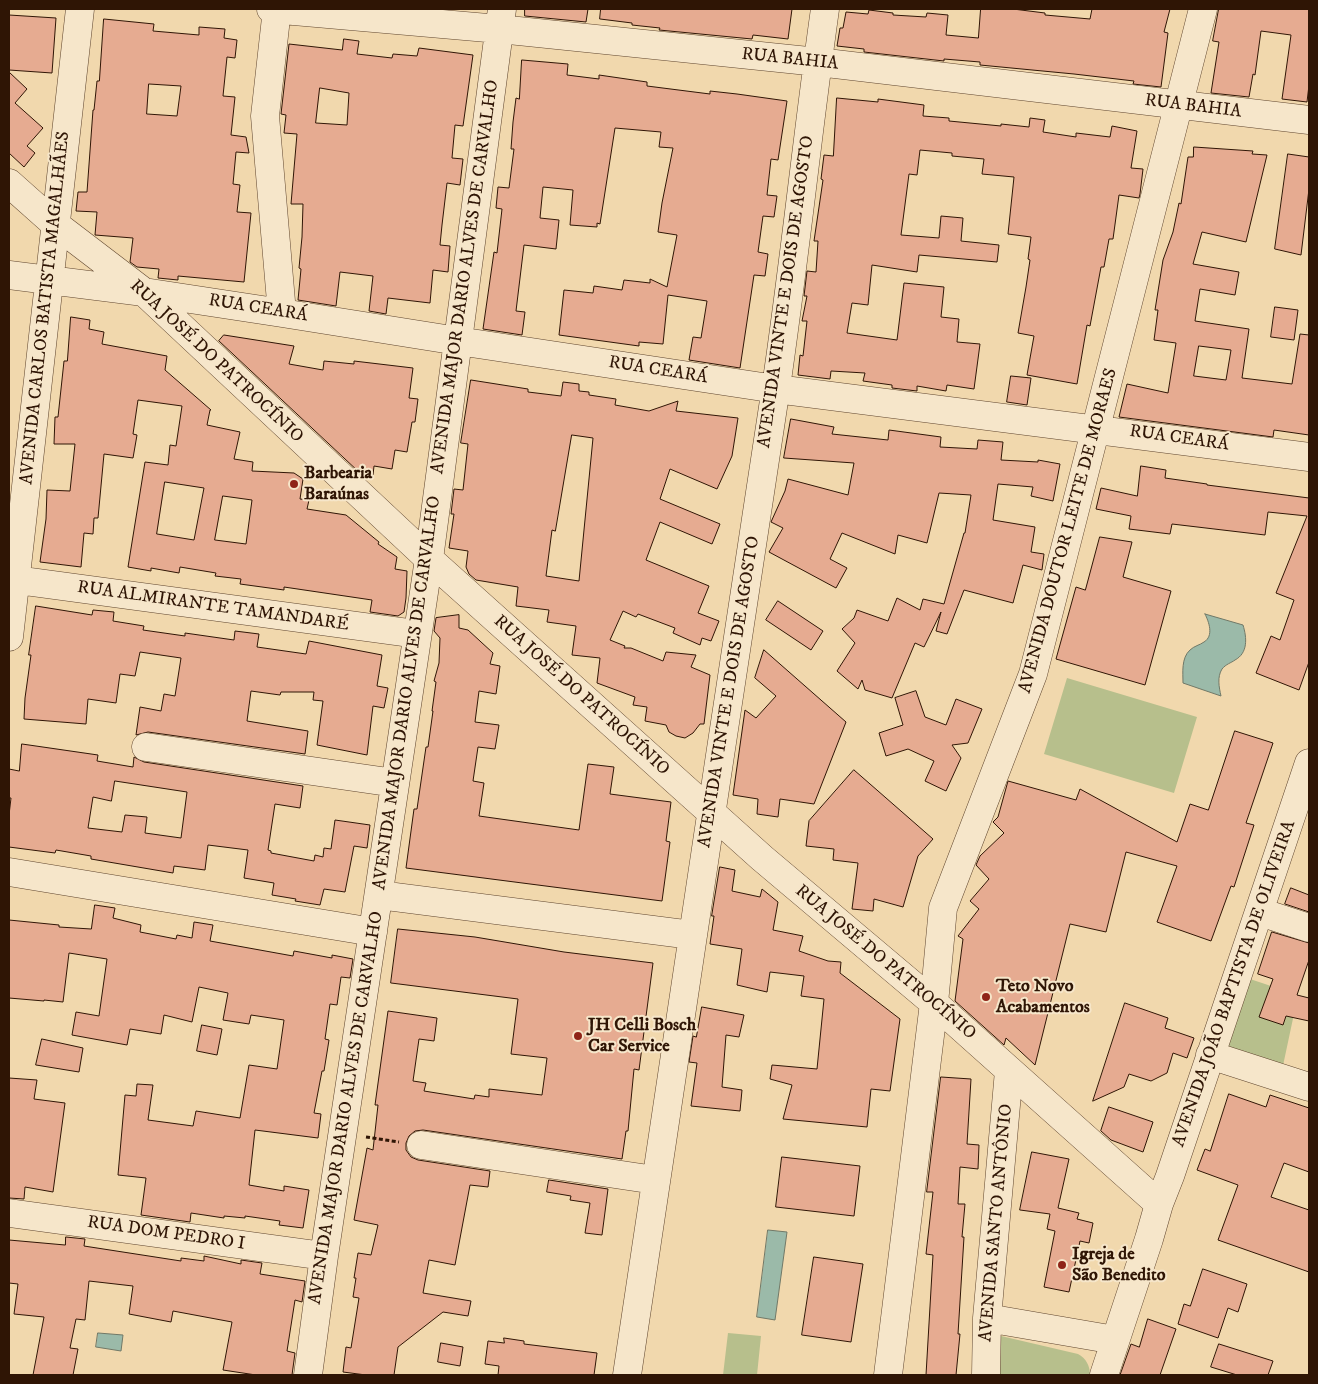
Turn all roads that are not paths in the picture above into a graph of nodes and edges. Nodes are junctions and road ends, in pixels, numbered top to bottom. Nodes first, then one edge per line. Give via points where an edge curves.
1 (80, 9) edge
2 (271, 9) edge
3 (277, 9) edge
4 (826, 9) edge
5 (1203, 9) edge
6 (500, 19) edge
7 (818, 62) junction
8 (1179, 105) junction
9 (1309, 120) edge
10 (9, 183) edge
11 (55, 224) junction
12 (9, 275) edge
13 (48, 279) junction
14 (144, 292) junction
15 (282, 313) junction
16 (458, 341) junction
17 (776, 389) junction
18 (1097, 428) junction
19 (1309, 457) edge
20 (429, 560) junction
21 (12, 580) edge
22 (416, 634) junction
23 (9, 636) edge
24 (146, 747) dead end
25 (1309, 763) edge
26 (395, 783) junction
27 (712, 813) junction
28 (9, 872) edge
29 (379, 895) junction
30 (1260, 912) junction
31 (1309, 928) edge
32 (373, 932) junction
33 (692, 935) junction
34 (934, 1003) junction
35 (1210, 1055) junction
36 (1010, 1071) junction
37 (1309, 1087) edge
38 (421, 1145) road end
39 (655, 1180) junction
40 (1159, 1204) junction
41 (9, 1213) edge
42 (324, 1256) junction
43 (987, 1318) junction
44 (1115, 1340) junction
45 (308, 1375) edge
46 (627, 1375) edge
47 (888, 1375) edge
48 (986, 1375) edge
49 (1104, 1375) edge

1 - 11 street, AVENIDA CARLOS BATISTA MAGALHÃES
2 - 3 street, RUA BAHIA
3 - 6 street, RUA BAHIA
3 - 15 street via 265,116
4 - 7 street, AVENIDA VINTE E DOIS DE AGOSTO
5 - 8 street, AVENIDA DOUTOR LEITE DE MORAES
6 - 7 street, RUA BAHIA
6 - 16 street, AVENIDA MAJOR DARIO ALVES DE CARVALHO
7 - 8 street, RUA BAHIA
7 - 17 street, AVENIDA VINTE E DOIS DE AGOSTO
8 - 9 street, RUA BAHIA
8 - 18 street, AVENIDA DOUTOR LEITE DE MORAES
10 - 11 street, RUA JOSÉ DO PATROCÍNIO
11 - 13 street, AVENIDA CARLOS BATISTA MAGALHÃES
11 - 14 street, RUA JOSÉ DO PATROCÍNIO
12 - 13 street, RUA CEARÁ
13 - 14 street, RUA CEARÁ
13 - 21 street, AVENIDA CARLOS BATISTA MAGALHÃES
14 - 15 street, RUA CEARÁ
14 - 20 street, RUA JOSÉ DO PATROCÍNIO
15 - 16 street, RUA CEARÁ
16 - 17 street, RUA CEARÁ
16 - 20 street, AVENIDA MAJOR DARIO ALVES DE CARVALHO
17 - 18 street, RUA CEARÁ
17 - 27 street, AVENIDA VINTE E DOIS DE AGOSTO
18 - 19 street, RUA CEARÁ
18 - 34 street, AVENIDA DOUTOR LEITE DE MORAES via 1033,674 943,908
20 - 22 street, AVENIDA MAJOR DARIO ALVES DE CARVALHO
20 - 27 street, RUA JOSÉ DO PATROCÍNIO
21 - 22 street, RUA ALMIRANTE TAMANDARÉ
21 - 23 street, AVENIDA CARLOS BATISTA MAGALHÃES
22 - 26 street, AVENIDA MAJOR DARIO ALVES DE CARVALHO
24 - 26 street
25 - 30 street, AVENIDA JOÃO BAPTISTA DE OLIVEIRA
26 - 29 street, AVENIDA MAJOR DARIO ALVES DE CARVALHO
27 - 33 street, AVENIDA VINTE E DOIS DE AGOSTO
27 - 34 street, RUA JOSÉ DO PATROCÍNIO
28 - 32 street
29 - 32 street, AVENIDA MAJOR DARIO ALVES DE CARVALHO
29 - 33 street
30 - 31 street
30 - 35 street, AVENIDA JOÃO BAPTISTA DE OLIVEIRA
32 - 42 street, AVENIDA MAJOR DARIO ALVES DE CARVALHO
33 - 39 street, AVENIDA VINTE E DOIS DE AGOSTO
34 - 36 street, RUA JOSÉ DO PATROCÍNIO
34 - 47 street, AVENIDA DOUTOR LEITE DE MORAES
35 - 37 street
35 - 40 street, AVENIDA JOÃO BAPTISTA DE OLIVEIRA
36 - 40 street, RUA JOSÉ DO PATROCÍNIO
36 - 43 street, AVENIDA SANTO ANTÔNIO
38 - 39 street
39 - 46 street, AVENIDA VINTE E DOIS DE AGOSTO
40 - 44 street, AVENIDA JOÃO BAPTISTA DE OLIVEIRA
41 - 42 street, RUA DOM PEDRO I
42 - 45 street, AVENIDA MAJOR DARIO ALVES DE CARVALHO
43 - 44 street
43 - 48 street, AVENIDA SANTO ANTÔNIO
44 - 49 street, AVENIDA JOÃO BAPTISTA DE OLIVEIRA

